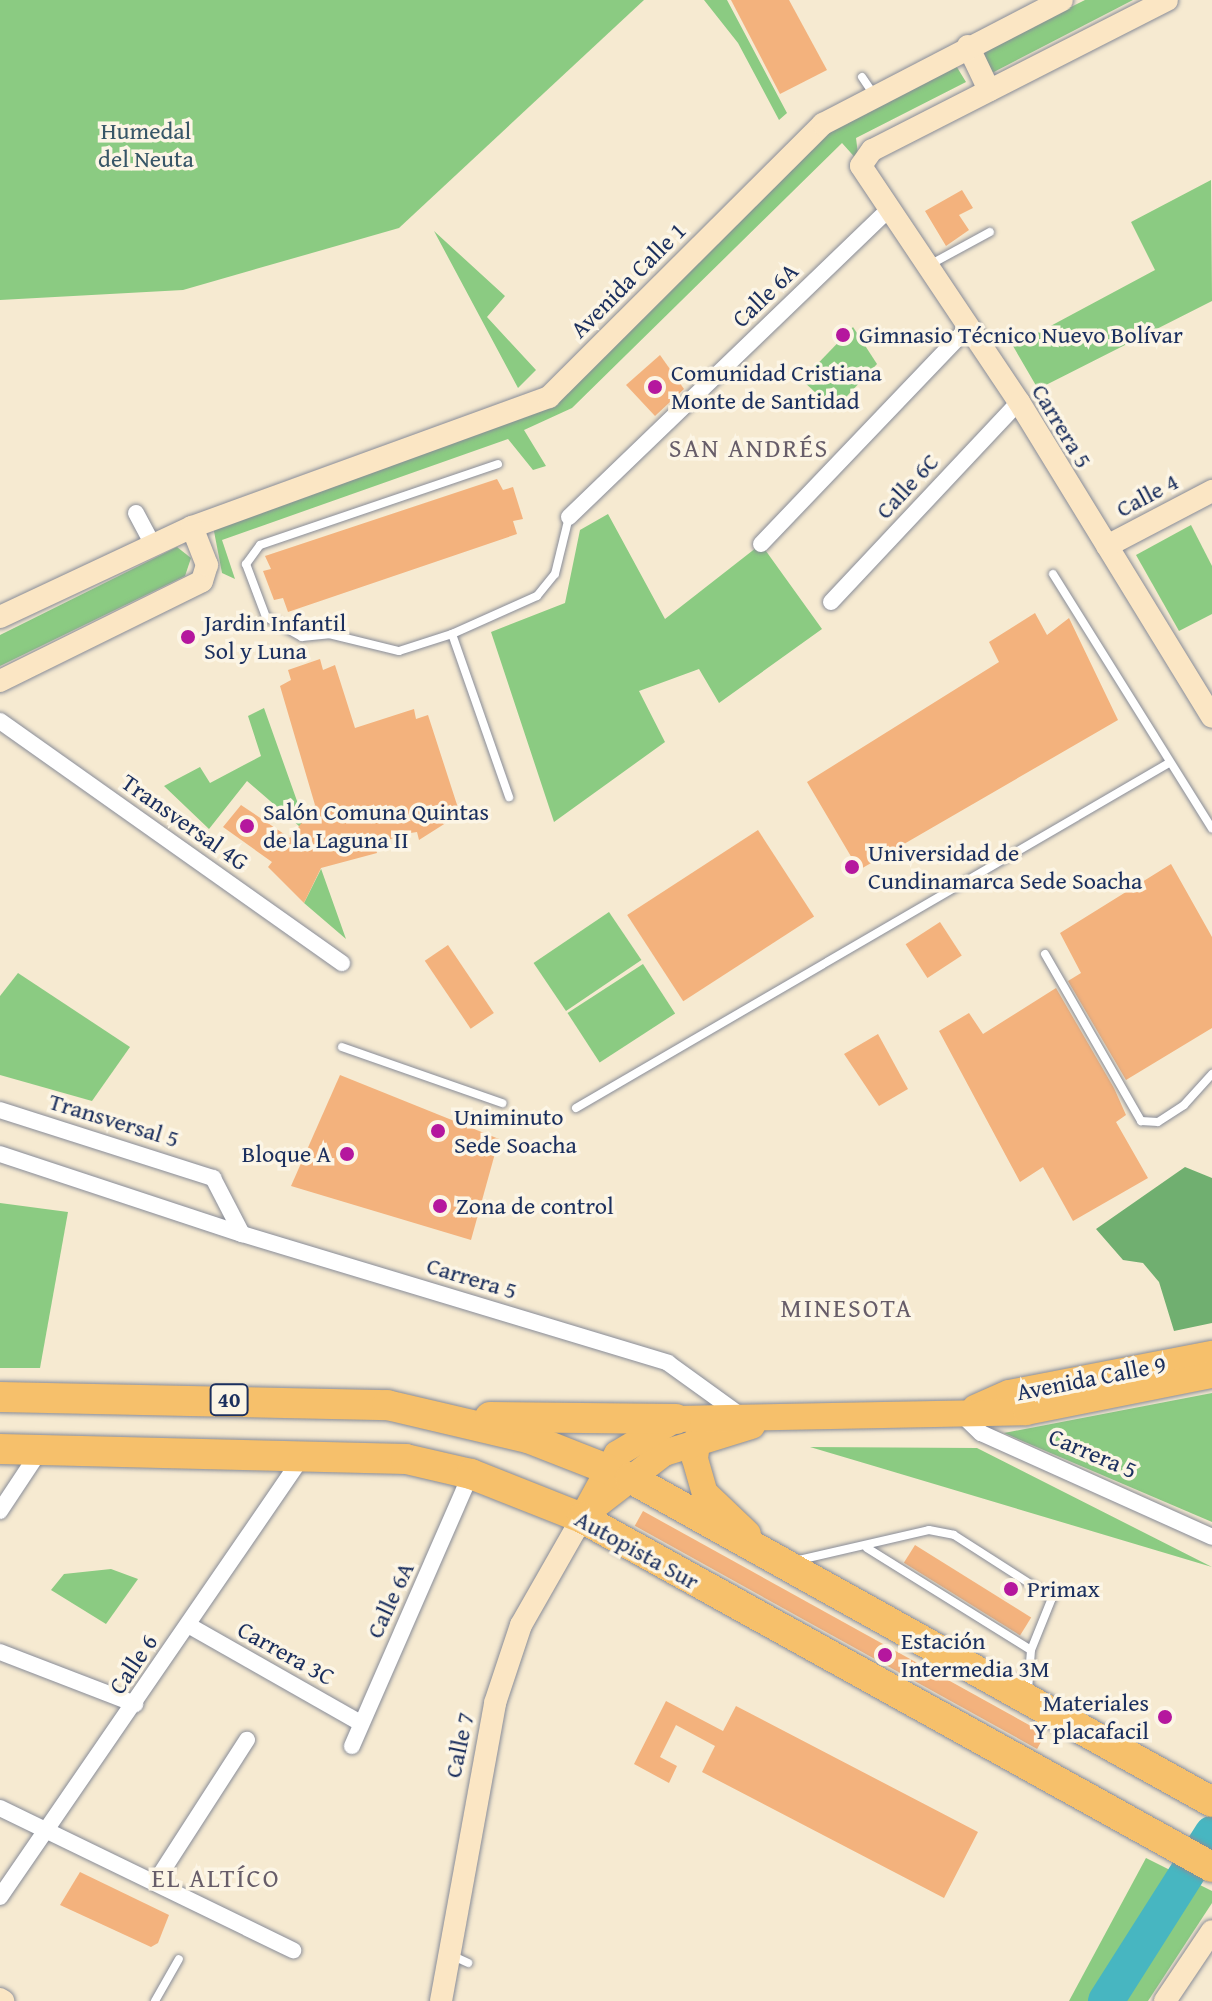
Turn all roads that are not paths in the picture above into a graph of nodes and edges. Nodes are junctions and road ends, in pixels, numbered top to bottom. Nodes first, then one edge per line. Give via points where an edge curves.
1 (1062, 0) edge
2 (1167, 0) edge
3 (968, 46) junction
4 (989, 90) junction
5 (890, 208) junction
6 (990, 232) dead end
7 (927, 266) junction
8 (969, 326) junction
9 (1019, 402) junction
10 (498, 464) dead end
11 (1212, 491) edge
12 (136, 513) dead end
13 (569, 517) joint
14 (192, 527) junction
15 (761, 544) dead end
16 (153, 545) junction
17 (1107, 546) junction
18 (1053, 574) dead end
19 (831, 602) dead end
20 (0, 617) edge
21 (452, 634) junction
22 (0, 681) edge
23 (1211, 713) edge
24 (0, 721) edge
25 (1169, 763) junction
26 (509, 797) dead end
27 (1212, 828) edge
28 (1045, 954) dead end
29 (342, 963) dead end
30 (342, 1047) dead end
31 (1212, 1074) edge
32 (502, 1103) dead end
33 (576, 1108) dead end
34 (0, 1110) edge
35 (0, 1154) edge
36 (242, 1234) junction
37 (1212, 1354) edge
38 (1212, 1375) edge
39 (0, 1397) edge
40 (965, 1411) junction
41 (736, 1412) junction
42 (839, 1414) junction
43 (456, 1417) junction
44 (687, 1428) junction
45 (0, 1449) edge
46 (41, 1449) junction
47 (303, 1456) junction
48 (618, 1472) junction
49 (471, 1474) junction
50 (0, 1511) edge
51 (582, 1518) junction
52 (1212, 1537) edge
53 (867, 1548) junction
54 (785, 1563) junction
55 (188, 1625) junction
56 (1031, 1650) junction
57 (0, 1652) edge
58 (1032, 1702) junction
59 (135, 1704) junction
60 (359, 1722) junction
61 (247, 1740) dead end
62 (352, 1746) dead end
63 (1205, 1799) edge
64 (0, 1808) edge
65 (48, 1827) junction
66 (1212, 1867) edge
67 (156, 1881) junction
68 (0, 1897) edge
69 (1212, 1931) edge
70 (293, 1950) dead end
71 (179, 1959) dead end
72 (155, 2001) edge
73 (441, 2001) edge
74 (1165, 2001) edge

1 - 3 main road, Avenida Calle 1
2 - 4 main road
3 - 4 main road
3 - 14 main road, Avenida Calle 1 via 868,86 795,147 549,397
4 - 5 main road, Carrera 5 via 872,150 861,166
5 - 7 main road, Carrera 5
5 - 13 street, Calle 6A
6 - 7 lane
7 - 8 main road, Carrera 5
8 - 9 main road, Carrera 5
8 - 15 street
9 - 17 main road, Carrera 5
9 - 19 street, Calle 6C
10 - 21 lane via 260,545 246,564 266,617 302,637 329,634 399,651
11 - 17 main road, Calle 4
12 - 16 street
13 - 21 lane via 555,574 537,596
14 - 16 main road, Avenida Calle 1
14 - 22 main road via 207,565 202,581
16 - 20 main road, Avenida Calle 1
17 - 23 main road, Carrera 5
18 - 25 lane
21 - 26 lane
24 - 29 street, Transversal 4G
25 - 27 lane
25 - 33 lane
28 - 31 lane via 1141,1121 1158,1122 1184,1105
30 - 32 lane
34 - 36 street, Transversal 5 via 213,1178
35 - 36 street, Carrera 5
36 - 41 street, Carrera 5 via 668,1363
37 - 40 main road, Avenida Calle 9 via 1009,1393
38 - 40 main road, Avenida Calle 9 via 1026,1412
39 - 43 highway, 40 via 371,1404
40 - 42 main road, Avenida Calle 9
40 - 52 street, Carrera 5 via 981,1433
41 - 42 main road, Avenida Calle 9
41 - 44 main road, Avenida Calle 9
42 - 44 main road, Avenida Calle 9
43 - 44 highway
43 - 48 highway, 40
44 - 48 main road via 644,1432
44 - 54 main road via 705,1493
45 - 46 highway, Autopista Sur / 40
46 - 47 highway, Autopista Sur / 40
46 - 50 street
47 - 49 highway, Autopista Sur / 40 via 406,1459
47 - 55 street, Calle 6
48 - 51 main road
48 - 54 highway, 40
49 - 51 highway, Autopista Sur / 40
49 - 60 street, Calle 6A
51 - 66 highway, Autopista Sur / 40
51 - 73 main road, Calle 7 via 521,1625 495,1703 459,1958
53 - 54 lane
53 - 56 lane
53 - 56 lane via 943,1531 1044,1589 1052,1604
54 - 58 highway, 40
55 - 59 street, Calle 6
55 - 60 street, Carrera 3C
56 - 58 lane via 1025,1682
57 - 59 street
58 - 63 highway, 40
59 - 65 street, Calle 6
60 - 62 street, Calle 6A
61 - 67 street
64 - 65 street
65 - 67 street
65 - 68 street, Calle 6
67 - 70 street
69 - 74 main road
71 - 72 lane

